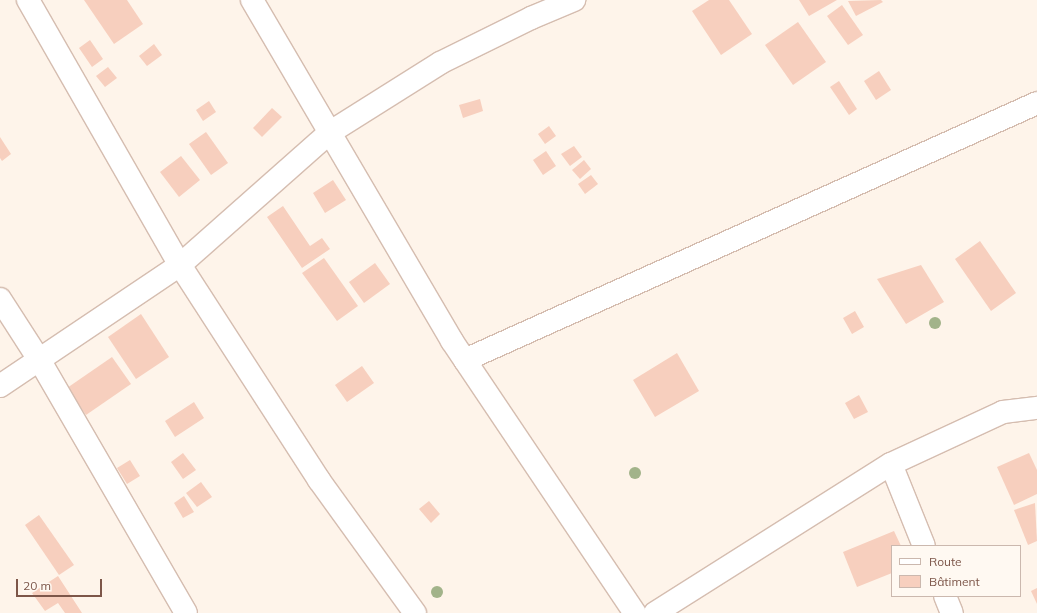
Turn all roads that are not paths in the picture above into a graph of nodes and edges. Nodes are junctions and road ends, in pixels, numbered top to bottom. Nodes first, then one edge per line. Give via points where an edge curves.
1 (28, 0) edge
2 (252, 0) edge
3 (574, 0) edge
4 (1037, 103) edge
5 (329, 133) junction
6 (180, 265) junction
7 (0, 299) edge
8 (465, 360) junction
9 (40, 361) junction
10 (0, 386) edge
11 (1037, 408) edge
12 (891, 464) junction
13 (924, 545) edge
14 (945, 597) edge
15 (186, 613) edge
16 (415, 613) edge
17 (635, 613) edge
18 (655, 613) edge
19 (952, 613) edge

1 - 6 street
2 - 5 street via 305,87
3 - 5 street via 531,18 440,63
4 - 8 street
5 - 6 street
5 - 8 street
6 - 9 street
6 - 16 street via 319,480
7 - 9 street
8 - 17 street
9 - 10 street
9 - 15 street
11 - 12 street via 1003,412
12 - 13 street
12 - 18 street
14 - 19 street

